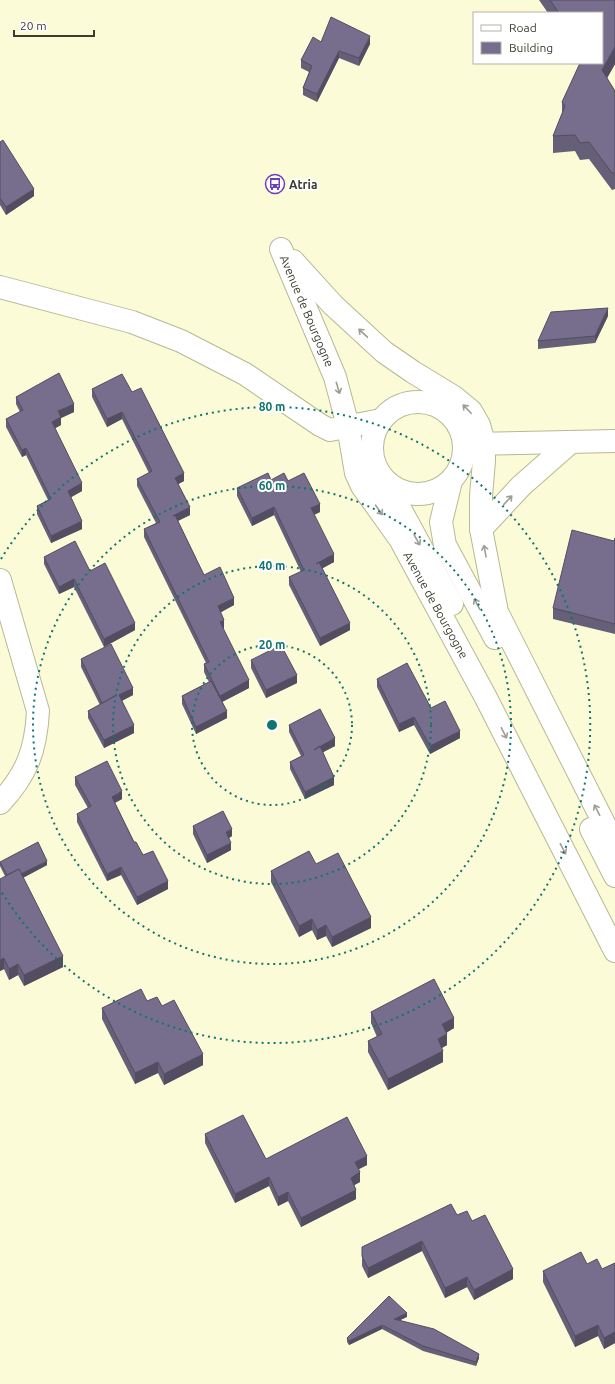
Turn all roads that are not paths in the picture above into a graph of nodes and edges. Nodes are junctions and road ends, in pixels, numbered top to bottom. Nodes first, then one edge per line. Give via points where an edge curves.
1 (0, 288) edge
2 (381, 420) junction
3 (339, 428) junction
4 (615, 441) edge
5 (571, 442) junction
6 (474, 444) junction
7 (352, 448) junction
8 (380, 475) junction
9 (451, 481) junction
10 (481, 529) junction
11 (0, 580) edge
12 (0, 803) edge
13 (615, 845) edge
14 (615, 876) edge
15 (615, 917) edge
16 (615, 951) edge

1 - 3 street via 132,322 181,341 245,374 320,425
2 - 3 street
2 - 6 street via 392,409 407,403 423,402 438,406 452,416
2 - 8 street via 371,444 372,456
6 -> 3 street, Avenue de Bourgogne via 479,425 471,411 454,397 384,352 332,305 281,249 335,377
3 - 7 street
4 - 5 street
5 - 6 street
10 -> 5 street via 521,486
6 - 9 street via 464,454 458,474
6 - 10 street, Avenue de Bourgogne via 484,461
7 - 8 street
7 -> 16 street, Avenue de Bourgogne via 356,472 362,486 400,539 478,682
8 - 9 street via 396,490 411,494 425,495 439,490
8 -> 15 street, Avenue de Bourgogne via 436,573
14 -> 9 street via 505,656 445,545 441,522
13 -> 10 street, Avenue de Bourgogne via 497,612
11 - 12 street via 38,711 32,754 21,776

